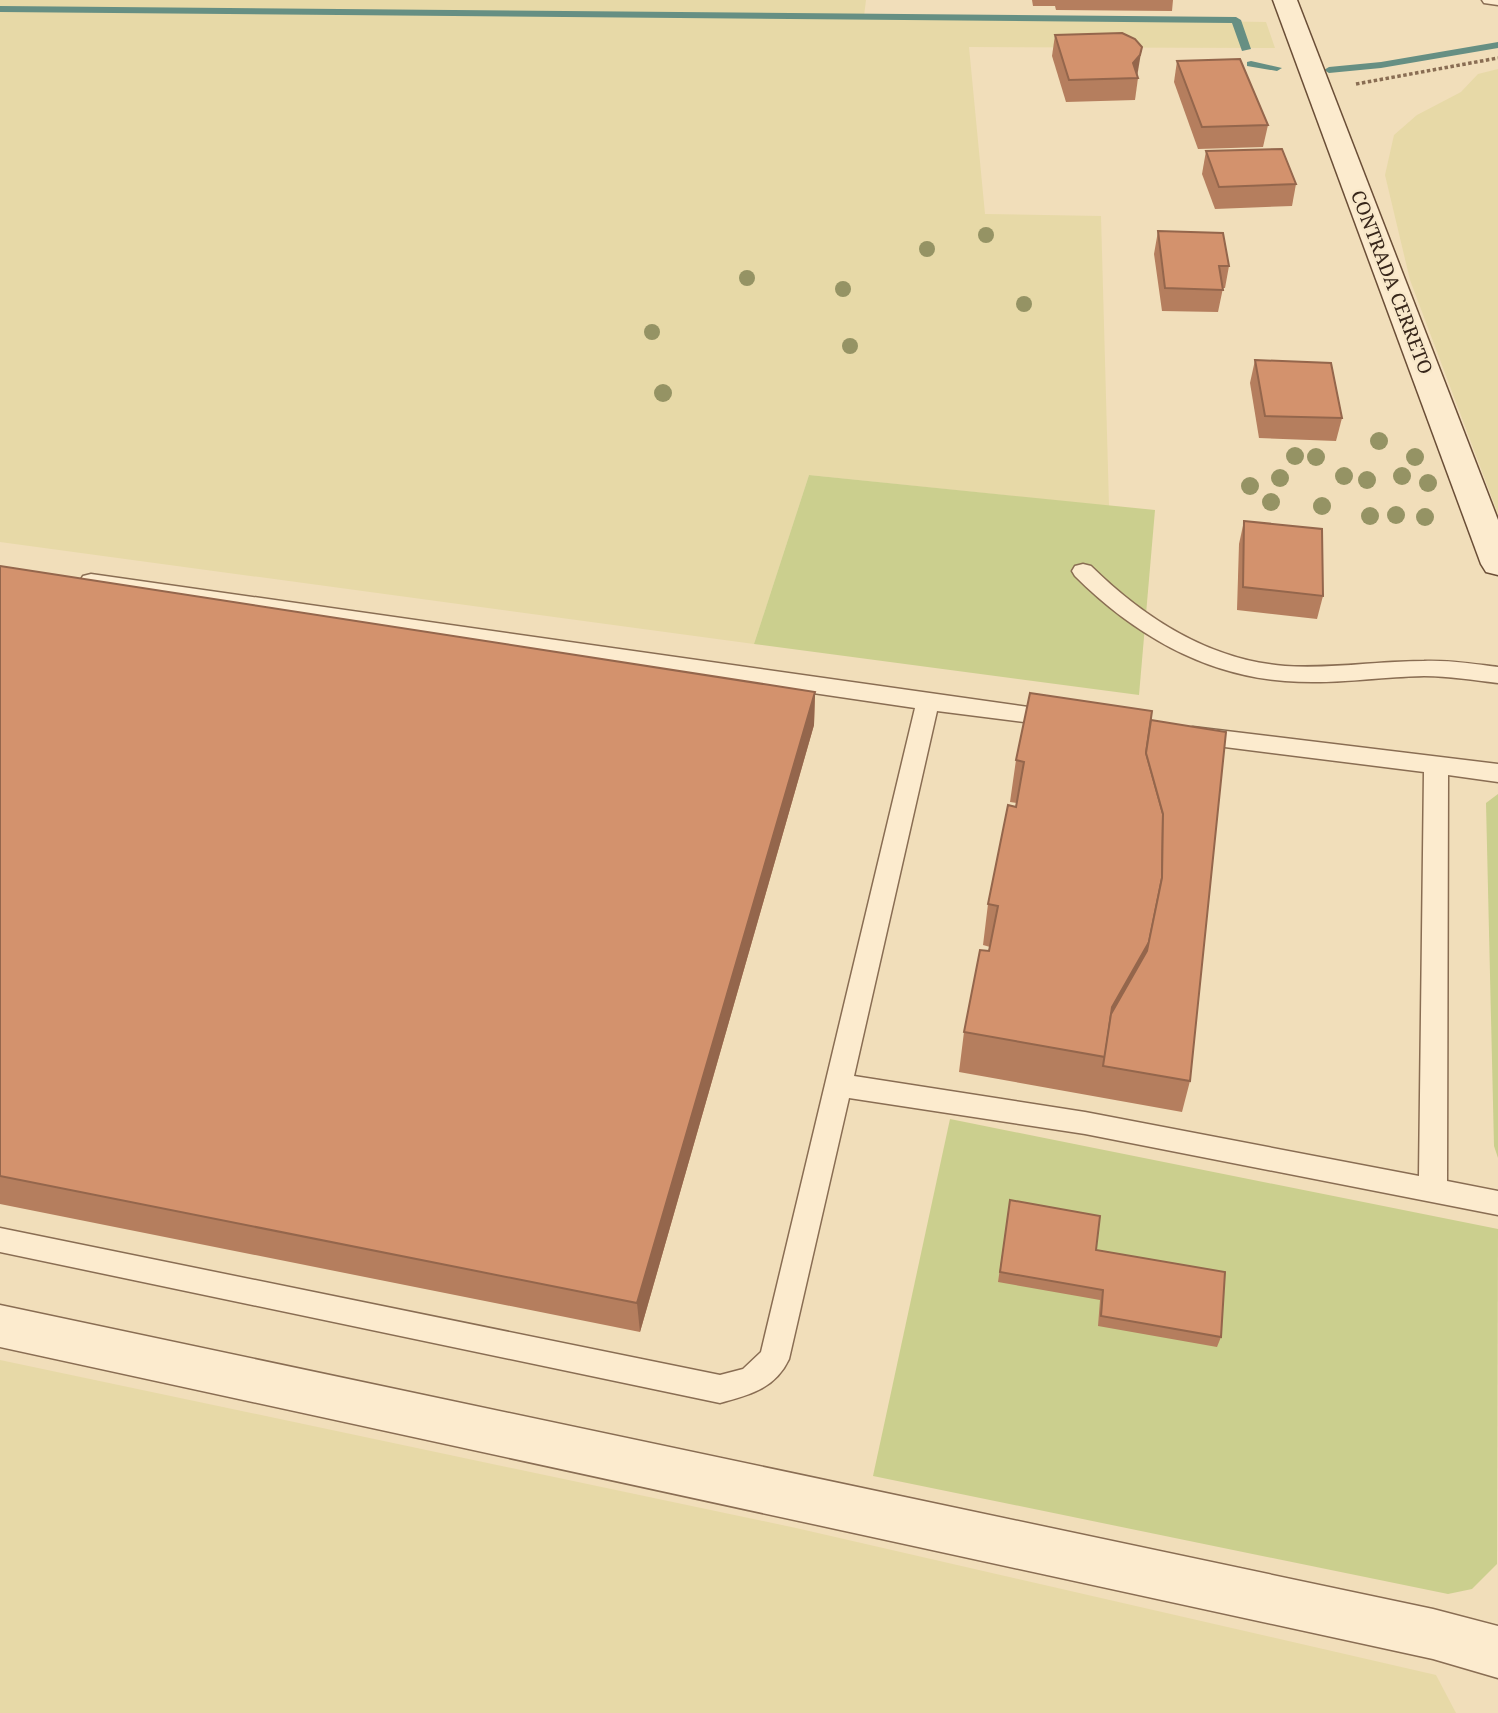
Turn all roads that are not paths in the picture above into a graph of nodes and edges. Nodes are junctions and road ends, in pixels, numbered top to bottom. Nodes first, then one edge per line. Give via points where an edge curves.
1 (1285, 0) edge
2 (1490, 0) edge
3 (1498, 0) edge
4 (1498, 564) edge
5 (1083, 571) dead end
6 (69, 578) edge
7 (1498, 676) edge
8 (928, 702) junction
9 (1076, 720) edge
10 (1170, 732) edge
11 (1436, 764) junction
12 (1498, 774) edge
13 (839, 1085) junction
14 (1433, 1191) junction
15 (1498, 1203) edge
16 (0, 1240) edge
17 (0, 1326) edge
18 (1498, 1652) edge

1 - 4 main road, CONTRADA CERRETO
2 - 3 lane
5 - 7 lane via 1112,600 1186,646 1253,669 1348,673 1450,669
6 - 8 lane
8 - 9 lane
8 - 13 lane
10 - 11 lane
11 - 12 lane
11 - 14 lane
13 - 14 lane via 1085,1124
13 - 16 lane via 774,1359 752,1381 720,1389
14 - 15 lane
17 - 18 main road via 1420,1631

